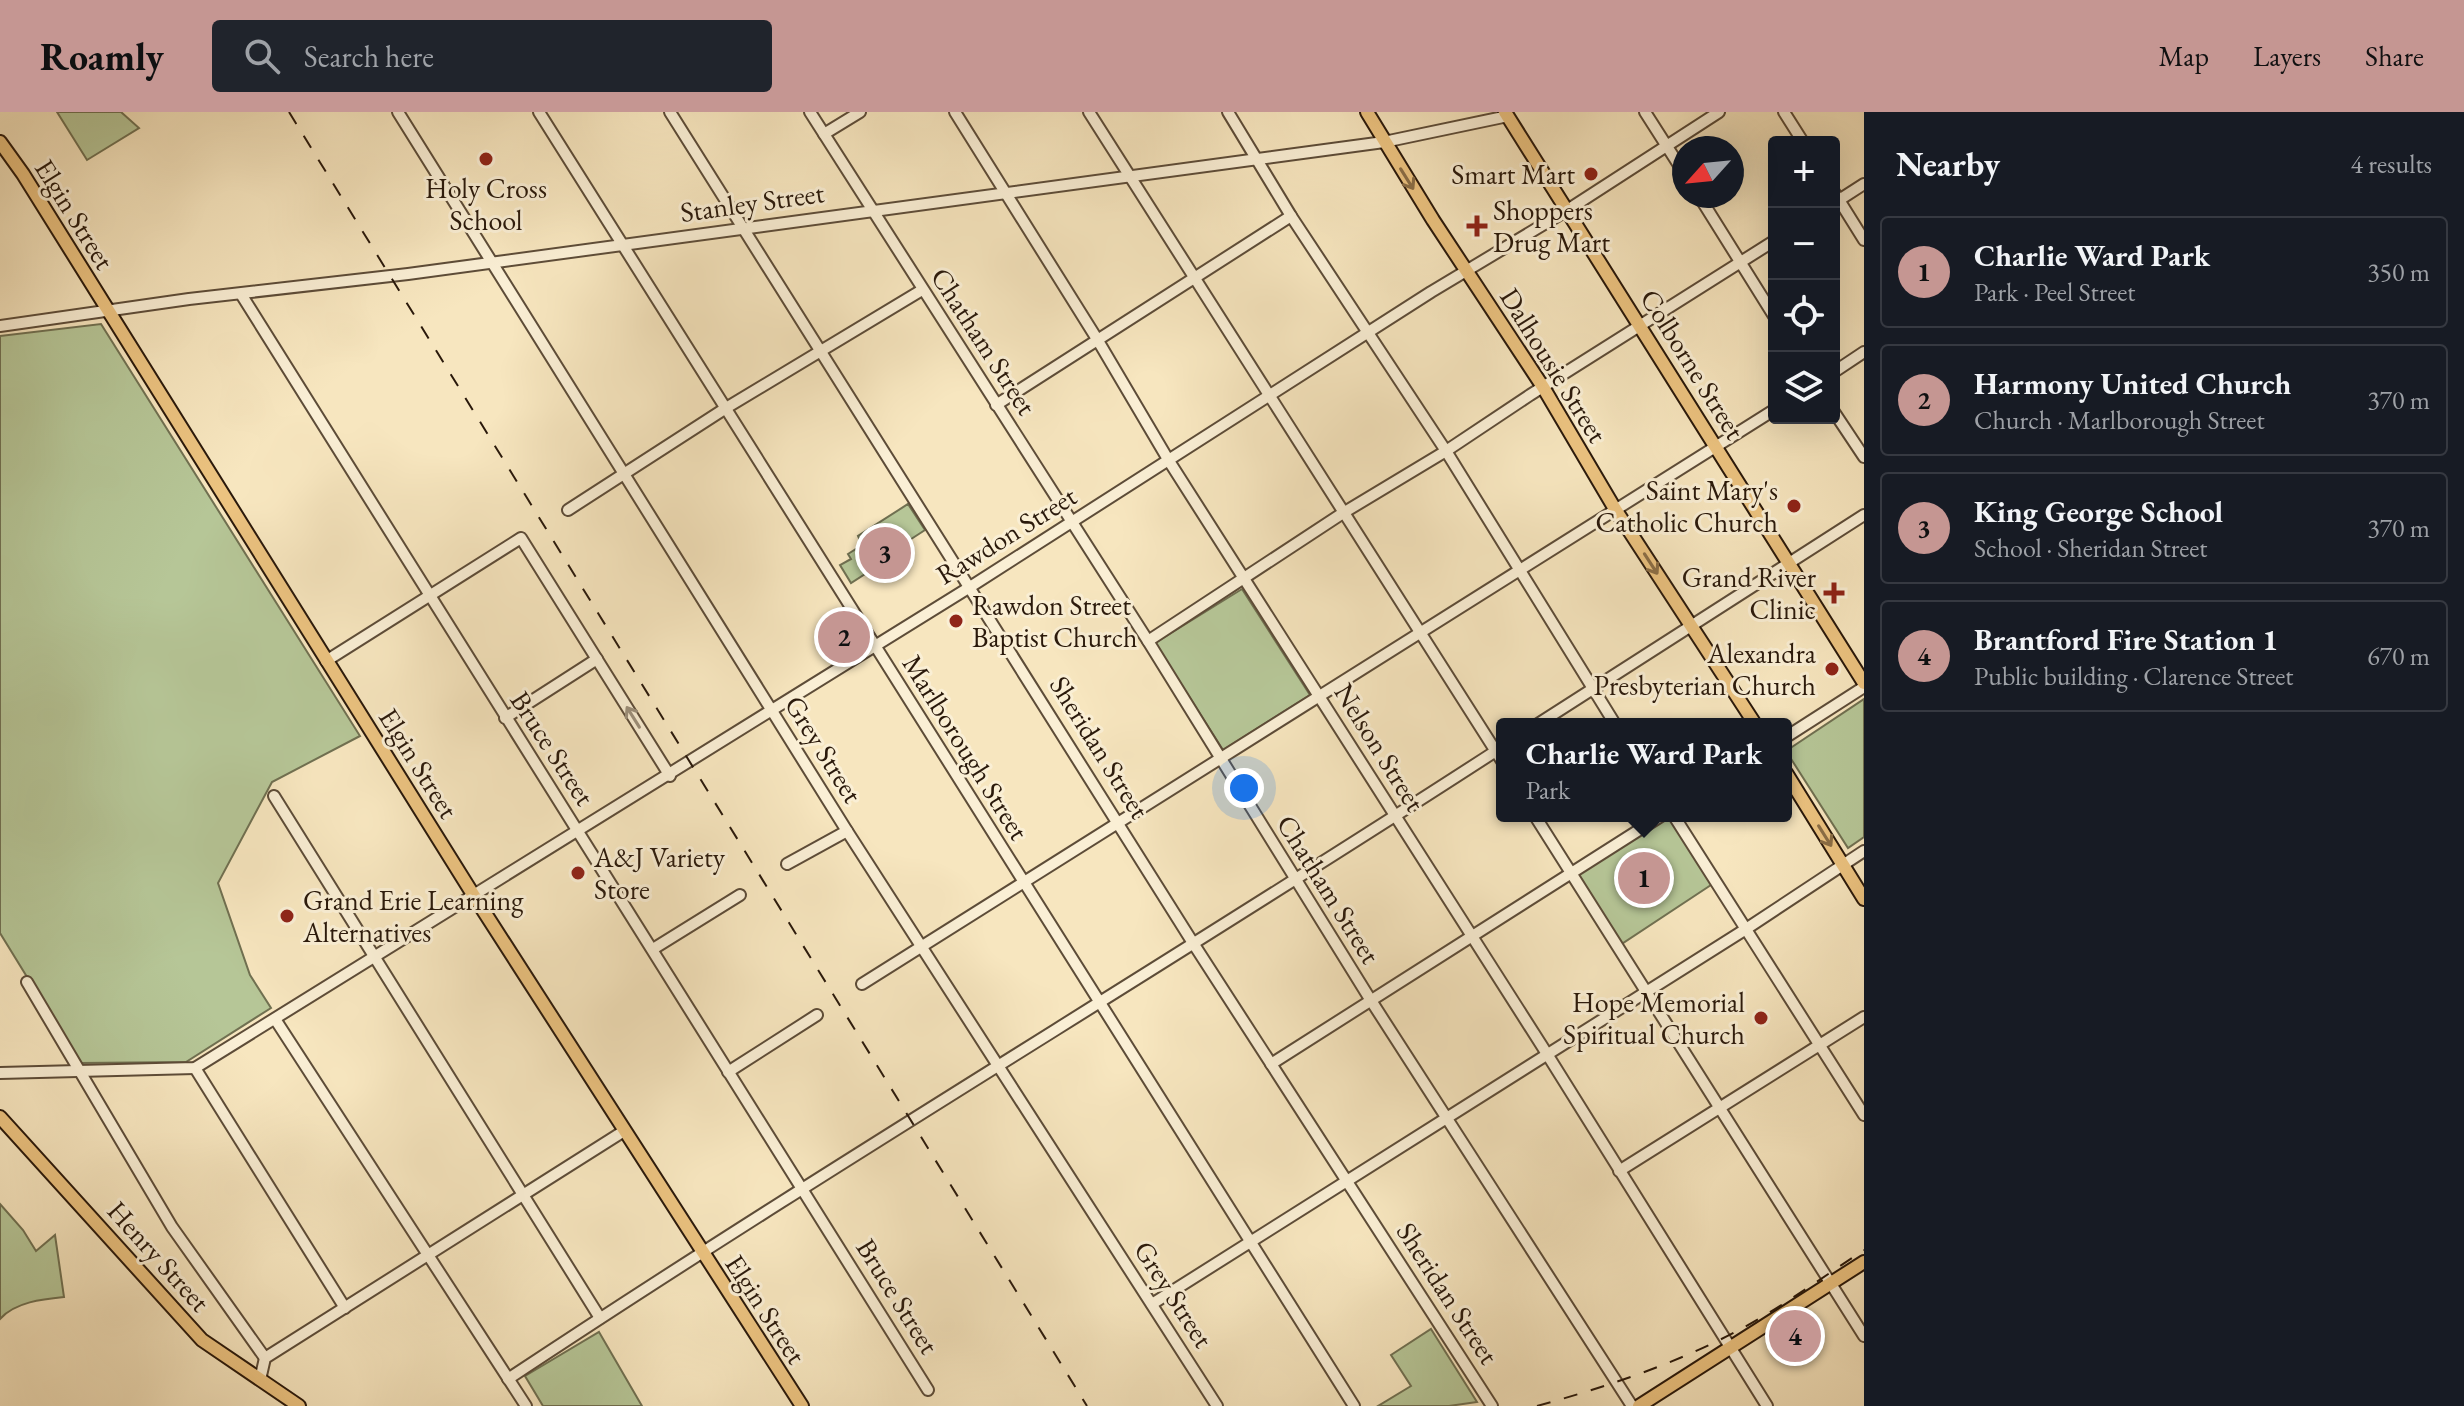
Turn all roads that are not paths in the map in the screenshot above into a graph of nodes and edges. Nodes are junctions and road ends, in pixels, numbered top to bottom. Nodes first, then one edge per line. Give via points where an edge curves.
1 (398, 112) edge
2 (539, 112) edge
3 (670, 112) edge
4 (810, 112) edge
5 (860, 112) edge
6 (955, 112) edge
7 (1089, 112) edge
8 (1228, 112) edge
9 (1367, 112) edge
10 (1645, 112) edge
11 (1719, 112) edge
12 (1784, 112) edge
13 (1507, 114) edge
14 (824, 134) junction
15 (1799, 136) edge
16 (0, 142) edge
17 (1384, 142) junction
18 (1667, 146) junction
19 (1672, 154) edge
20 (1256, 159) junction
21 (1129, 177) junction
22 (1864, 184) edge
23 (1006, 192) junction
24 (1840, 196) edge
25 (1840, 204) edge
26 (1707, 208) edge
27 (872, 211) junction
28 (1566, 211) junction
29 (1291, 216) junction
30 (741, 227) junction
31 (1864, 240) edge
32 (623, 244) junction
33 (1768, 245) edge
34 (491, 263) junction
35 (1741, 263) junction
36 (1465, 270) junction
37 (1194, 277) junction
38 (922, 290) junction
39 (241, 294) junction
40 (1768, 306) edge
41 (107, 311) junction
42 (0, 326) edge
43 (1641, 326) junction
44 (1369, 333) junction
45 (1097, 339) junction
46 (821, 352) junction
47 (1864, 352) edge
48 (1840, 368) edge
49 (1543, 387) junction
50 (1268, 395) junction
51 (996, 405) junction
52 (726, 408) junction
53 (1768, 414) edge
54 (1840, 421) edge
55 (1716, 446) junction
56 (1446, 451) junction
57 (1864, 457) edge
58 (1169, 461) junction
59 (625, 474) junction
60 (1615, 509) junction
61 (568, 510) dead end
62 (1343, 513) junction
63 (1864, 515) edge
64 (1072, 522) junction
65 (1788, 564) junction
66 (1520, 571) junction
67 (1244, 577) junction
68 (970, 587) junction
69 (428, 597) junction
70 (1691, 626) junction
71 (1419, 632) junction
72 (1148, 641) junction
73 (874, 647) junction
74 (597, 659) junction
75 (326, 661) junction
76 (1864, 685) edge
77 (1592, 689) junction
78 (1320, 697) junction
79 (772, 709) junction
80 (505, 718) junction
81 (1547, 718) edge
82 (1611, 718) edge
83 (1751, 718) edge
84 (1792, 733) edge
85 (1496, 747) edge
86 (1496, 755) edge
87 (1220, 760) junction
88 (670, 776) junction
89 (1792, 783) edge
90 (274, 796) dead end
91 (1395, 816) junction
92 (1539, 822) edge
93 (1652, 822) edge
94 (1678, 822) edge
95 (1120, 823) junction
96 (578, 831) junction
97 (847, 831) junction
98 (1864, 851) edge
99 (787, 864) dead end
100 (1843, 864) junction
101 (1570, 874) junction
102 (1296, 880) junction
103 (1024, 884) junction
104 (740, 895) dead end
105 (474, 896) junction
106 (1864, 899) edge
107 (1746, 929) junction
108 (1472, 936) junction
109 (1193, 943) junction
110 (922, 948) junction
111 (653, 949) junction
112 (375, 957) junction
113 (27, 982) dead end
114 (862, 984) dead end
115 (1646, 992) junction
116 (1370, 999) junction
117 (1101, 1002) junction
118 (817, 1015) dead end
119 (1864, 1017) edge
120 (275, 1019) junction
121 (1820, 1045) junction
122 (1548, 1055) junction
123 (1271, 1064) junction
124 (999, 1066) junction
125 (195, 1068) junction
126 (81, 1070) junction
127 (728, 1072) junction
128 (0, 1073) edge
129 (1721, 1110) junction
130 (1864, 1115) edge
131 (0, 1117) edge
132 (1446, 1118) junction
133 (624, 1131) junction
134 (1619, 1171) junction
135 (1347, 1181) junction
136 (802, 1190) junction
137 (523, 1196) junction
138 (1250, 1241) junction
139 (701, 1252) junction
140 (427, 1256) junction
141 (1864, 1262) edge
142 (1831, 1283) junction
143 (1152, 1304) junction
144 (345, 1308) junction
145 (600, 1318) junction
146 (1864, 1336) edge
147 (1731, 1346) junction
148 (265, 1358) junction
149 (508, 1379) junction
150 (260, 1380) junction
151 (928, 1390) dead end
152 (299, 1406) edge
153 (526, 1406) edge
154 (802, 1406) edge
155 (1217, 1406) edge
156 (1354, 1406) edge
157 (1492, 1406) edge
158 (1632, 1406) edge
159 (1639, 1406) edge
160 (1767, 1406) edge

1 - 34 street, Grey Street
2 - 32 street, Marlborough Street
3 - 30 street, Sheridan Street
4 - 14 street, Chatham Street
5 - 14 street
6 - 23 street, Nelson Street
7 - 21 street
8 - 20 street
9 - 17 main road, Dalhousie Street
10 - 18 street
11 - 18 street, Rawdon Street
12 - 15 street
13 - 17 street, Stanley Street
13 - 28 main road, Colborne Street
14 - 27 street, Chatham Street
16 - 41 main road, Elgin Street
17 - 20 street, Stanley Street
17 -> 36 main road, Dalhousie Street
18 - 19 street
18 - 28 street, Rawdon Street
20 - 21 street, Stanley Street
20 - 29 street
21 - 23 street, Stanley Street
21 - 37 street
22 - 24 street
23 - 27 street, Stanley Street
23 - 45 street, Nelson Street
25 - 31 street
26 - 35 street
27 - 30 street, Stanley Street
27 - 38 street, Chatham Street
28 - 36 street, Rawdon Street
28 - 43 main road, Colborne Street
29 - 37 street
29 - 44 street
30 - 32 street, Stanley Street
30 - 46 street, Sheridan Street
32 - 34 street, Stanley Street
32 - 52 street, Marlborough Street
33 - 35 street
34 - 39 street, Stanley Street
34 - 59 street, Grey Street
35 - 40 street
35 - 43 street
36 - 44 street, Rawdon Street
36 - 49 main road, Dalhousie Street
37 - 45 street
37 - 50 street
38 - 46 street
38 - 51 street, Chatham Street
39 - 41 street, Stanley Street
39 - 69 street, Bruce Street
41 - 42 street, Stanley Street
41 - 75 main road, Elgin Street
43 - 49 street
43 - 55 main road, Colborne Street
44 - 50 street, Rawdon Street
44 - 56 street
45 - 51 street
45 - 58 street, Nelson Street
46 - 52 street
46 - 68 street, Sheridan Street
47 - 48 street
49 - 56 street
49 - 60 main road, Dalhousie Street
50 - 58 street, Rawdon Street
50 - 62 street
51 - 64 street, Chatham Street
52 - 59 street
52 - 73 street, Marlborough Street
53 - 55 street
54 - 57 street
55 - 60 street
55 - 65 main road, Colborne Street
56 - 62 street
56 - 66 street
58 - 64 street, Rawdon Street
58 - 67 street, Nelson Street
59 - 61 street
59 - 79 street, Grey Street
60 - 66 street
60 -> 70 main road, Dalhousie Street
62 - 67 street
62 - 71 street
63 - 65 street
64 - 68 street, Rawdon Street
64 - 72 street, Chatham Street
65 - 70 street
65 - 76 main road, Colborne Street
66 - 71 street
66 - 77 street
67 - 72 street
67 - 78 street, Nelson Street
68 - 73 street, Rawdon Street
68 - 95 street, Sheridan Street
69 - 74 street via 521,538
69 - 75 street
69 - 80 street, Bruce Street
70 - 77 street
70 - 83 main road, Dalhousie Street
71 - 78 street
71 - 85 street
72 - 87 street, Chatham Street
73 - 79 street, Rawdon Street
73 - 103 street, Marlborough Street
74 - 80 street
88 -> 74 street
75 - 105 main road, Elgin Street
76 - 84 street
77 - 81 street
77 - 82 street
78 - 87 street
78 - 91 street, Nelson Street
79 - 88 street, Rawdon Street
79 - 97 street, Grey Street
80 - 96 street, Bruce Street
86 - 91 street
87 - 95 street
87 - 102 street, Chatham Street
88 - 96 street, Rawdon Street
89 -> 100 main road
90 - 112 street
91 - 102 street
91 - 108 street, Nelson Street
92 - 101 street
93 - 101 street
94 - 107 street
95 - 103 street
95 - 109 street, Sheridan Street
96 - 105 street, Rawdon Street
96 - 111 street, Bruce Street
97 - 99 street
97 - 110 street, Grey Street
98 - 100 street
100 - 106 main road
100 - 107 street
101 - 108 street
101 - 115 street
102 - 109 street
102 - 116 street, Chatham Street
103 - 110 street
103 - 117 street, Marlborough Street
104 - 111 street
105 - 112 street, Rawdon Street
105 - 133 main road, Elgin Street
107 - 115 street
107 - 121 street
108 - 116 street
108 - 122 street, Nelson Street
109 - 117 street
109 - 123 street, Sheridan Street
110 - 114 street
110 - 124 street, Grey Street
111 - 127 street, Bruce Street
112 - 120 street, Rawdon Street
112 - 137 street
113 - 126 street
115 - 122 street
115 - 129 street
116 - 123 street
116 - 132 street, Chatham Street
117 - 124 street
117 - 138 street, Marlborough Street
118 - 127 street
119 - 121 street
120 - 125 street, Rawdon Street
120 - 140 street
121 - 129 street
121 - 130 street
122 - 132 street
122 - 134 street, Nelson Street
123 - 135 street, Sheridan Street
124 - 136 street
124 - 143 street, Grey Street
125 - 126 street
125 - 144 street
126 - 128 street
126 - 148 street via 172,1227
127 - 136 street, Bruce Street
129 - 134 street
129 - 142 street
131 - 150 main road, Henry Street via 202,1340
132 - 135 street
132 - 158 street, Chatham Street
133 - 137 street
133 - 139 main road, Elgin Street
134 - 147 street, Nelson Street
135 - 138 street
135 - 157 street, Sheridan Street
136 - 139 street
136 - 151 street, Bruce Street
137 - 140 street
137 - 145 street
138 - 143 street
138 - 156 street, Marlborough Street
139 - 145 street
139 - 154 main road, Elgin Street
140 - 144 street
140 - 149 street
141 - 142 main road
142 - 146 street
142 - 147 main road
143 - 155 street, Grey Street
144 - 148 street
145 - 149 street
147 - 159 main road
147 - 160 street, Nelson Street
148 - 150 street
149 - 153 street
150 - 152 main road, Henry Street

